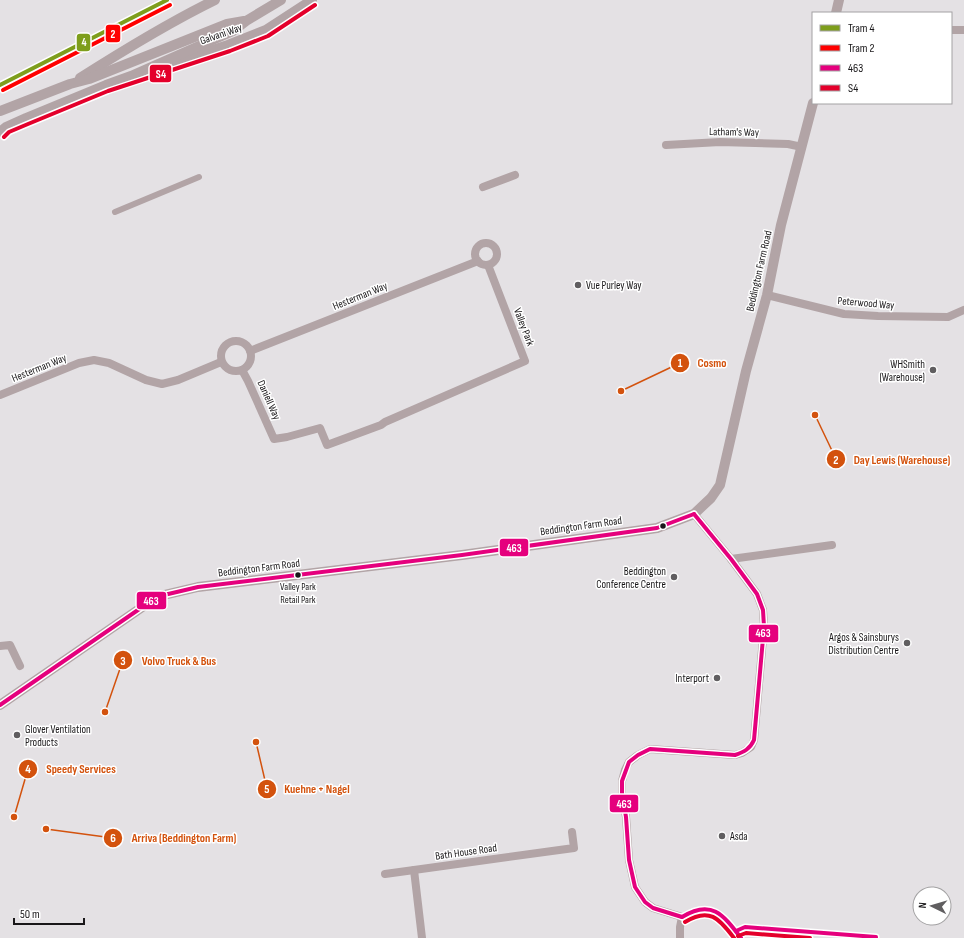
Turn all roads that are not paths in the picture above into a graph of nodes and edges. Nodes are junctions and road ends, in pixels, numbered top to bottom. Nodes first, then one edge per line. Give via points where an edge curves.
1 (215, 0) edge
2 (281, 0) edge
3 (312, 0) edge
4 (838, 0) edge
5 (836, 12) edge
6 (246, 21) junction
7 (952, 30) edge
8 (964, 30) edge
9 (131, 76) junction
10 (70, 84) junction
11 (813, 104) edge
12 (0, 111) edge
13 (0, 132) edge
14 (666, 145) dead end
15 (802, 147) junction
16 (515, 175) dead end
17 (199, 177) dead end
18 (483, 188) dead end
19 (116, 212) dead end
20 (478, 261) junction
21 (488, 264) junction
22 (767, 295) junction
23 (964, 310) edge
24 (250, 351) junction
25 (221, 362) junction
26 (242, 370) junction
27 (0, 395) edge
28 (274, 439) joint
29 (694, 514) junction
30 (832, 545) dead end
31 (731, 559) junction
32 (0, 646) edge
33 (20, 666) dead end
34 (0, 705) edge
35 (572, 832) dead end
36 (414, 870) junction
37 (385, 874) dead end
38 (422, 938) edge
39 (680, 938) edge

1 - 10 street via 134,44
2 - 6 street
3 - 9 street, Galvani Way via 266,30
4 - 5 street
6 - 9 street via 233,31
6 - 10 street via 227,24 89,79
7 - 8 street
9 - 13 street via 26,118
10 - 12 street
11 - 15 street, Beddington Farm Road
14 - 15 street, Latham's Way via 720,142 788,144
15 - 22 street, Beddington Farm Road
16 - 18 street
17 - 19 street
20 - 21 street
20 - 21 street via 475,255 477,248 489,243 495,247 497,254 495,260
20 - 24 street, Hesterman Way
21 - 28 street, Valley Park via 525,361 374,428 327,444 320,428
22 - 23 street, Peterwood Way via 844,314 948,317
22 - 29 street, Beddington Farm Road via 746,371 720,485
24 - 25 street via 240,342 229,342 221,353
24 - 26 street via 251,358
25 - 26 street via 230,371
25 - 27 street, Hesterman Way via 162,384 146,380 109,363 94,360 79,363
26 - 28 street, Daniell Way
29 - 31 street
29 - 34 street, Beddington Farm Road via 657,528 198,587 164,596 151,601
30 - 31 street
31 - 39 street via 757,594 763,610 764,627 754,740 751,747 735,755 650,749 629,762 622,781 629,860 635,887 652,908 682,917
32 - 33 street via 10,645
35 - 36 street, Bath House Road via 574,848
36 - 37 street
36 - 38 street

